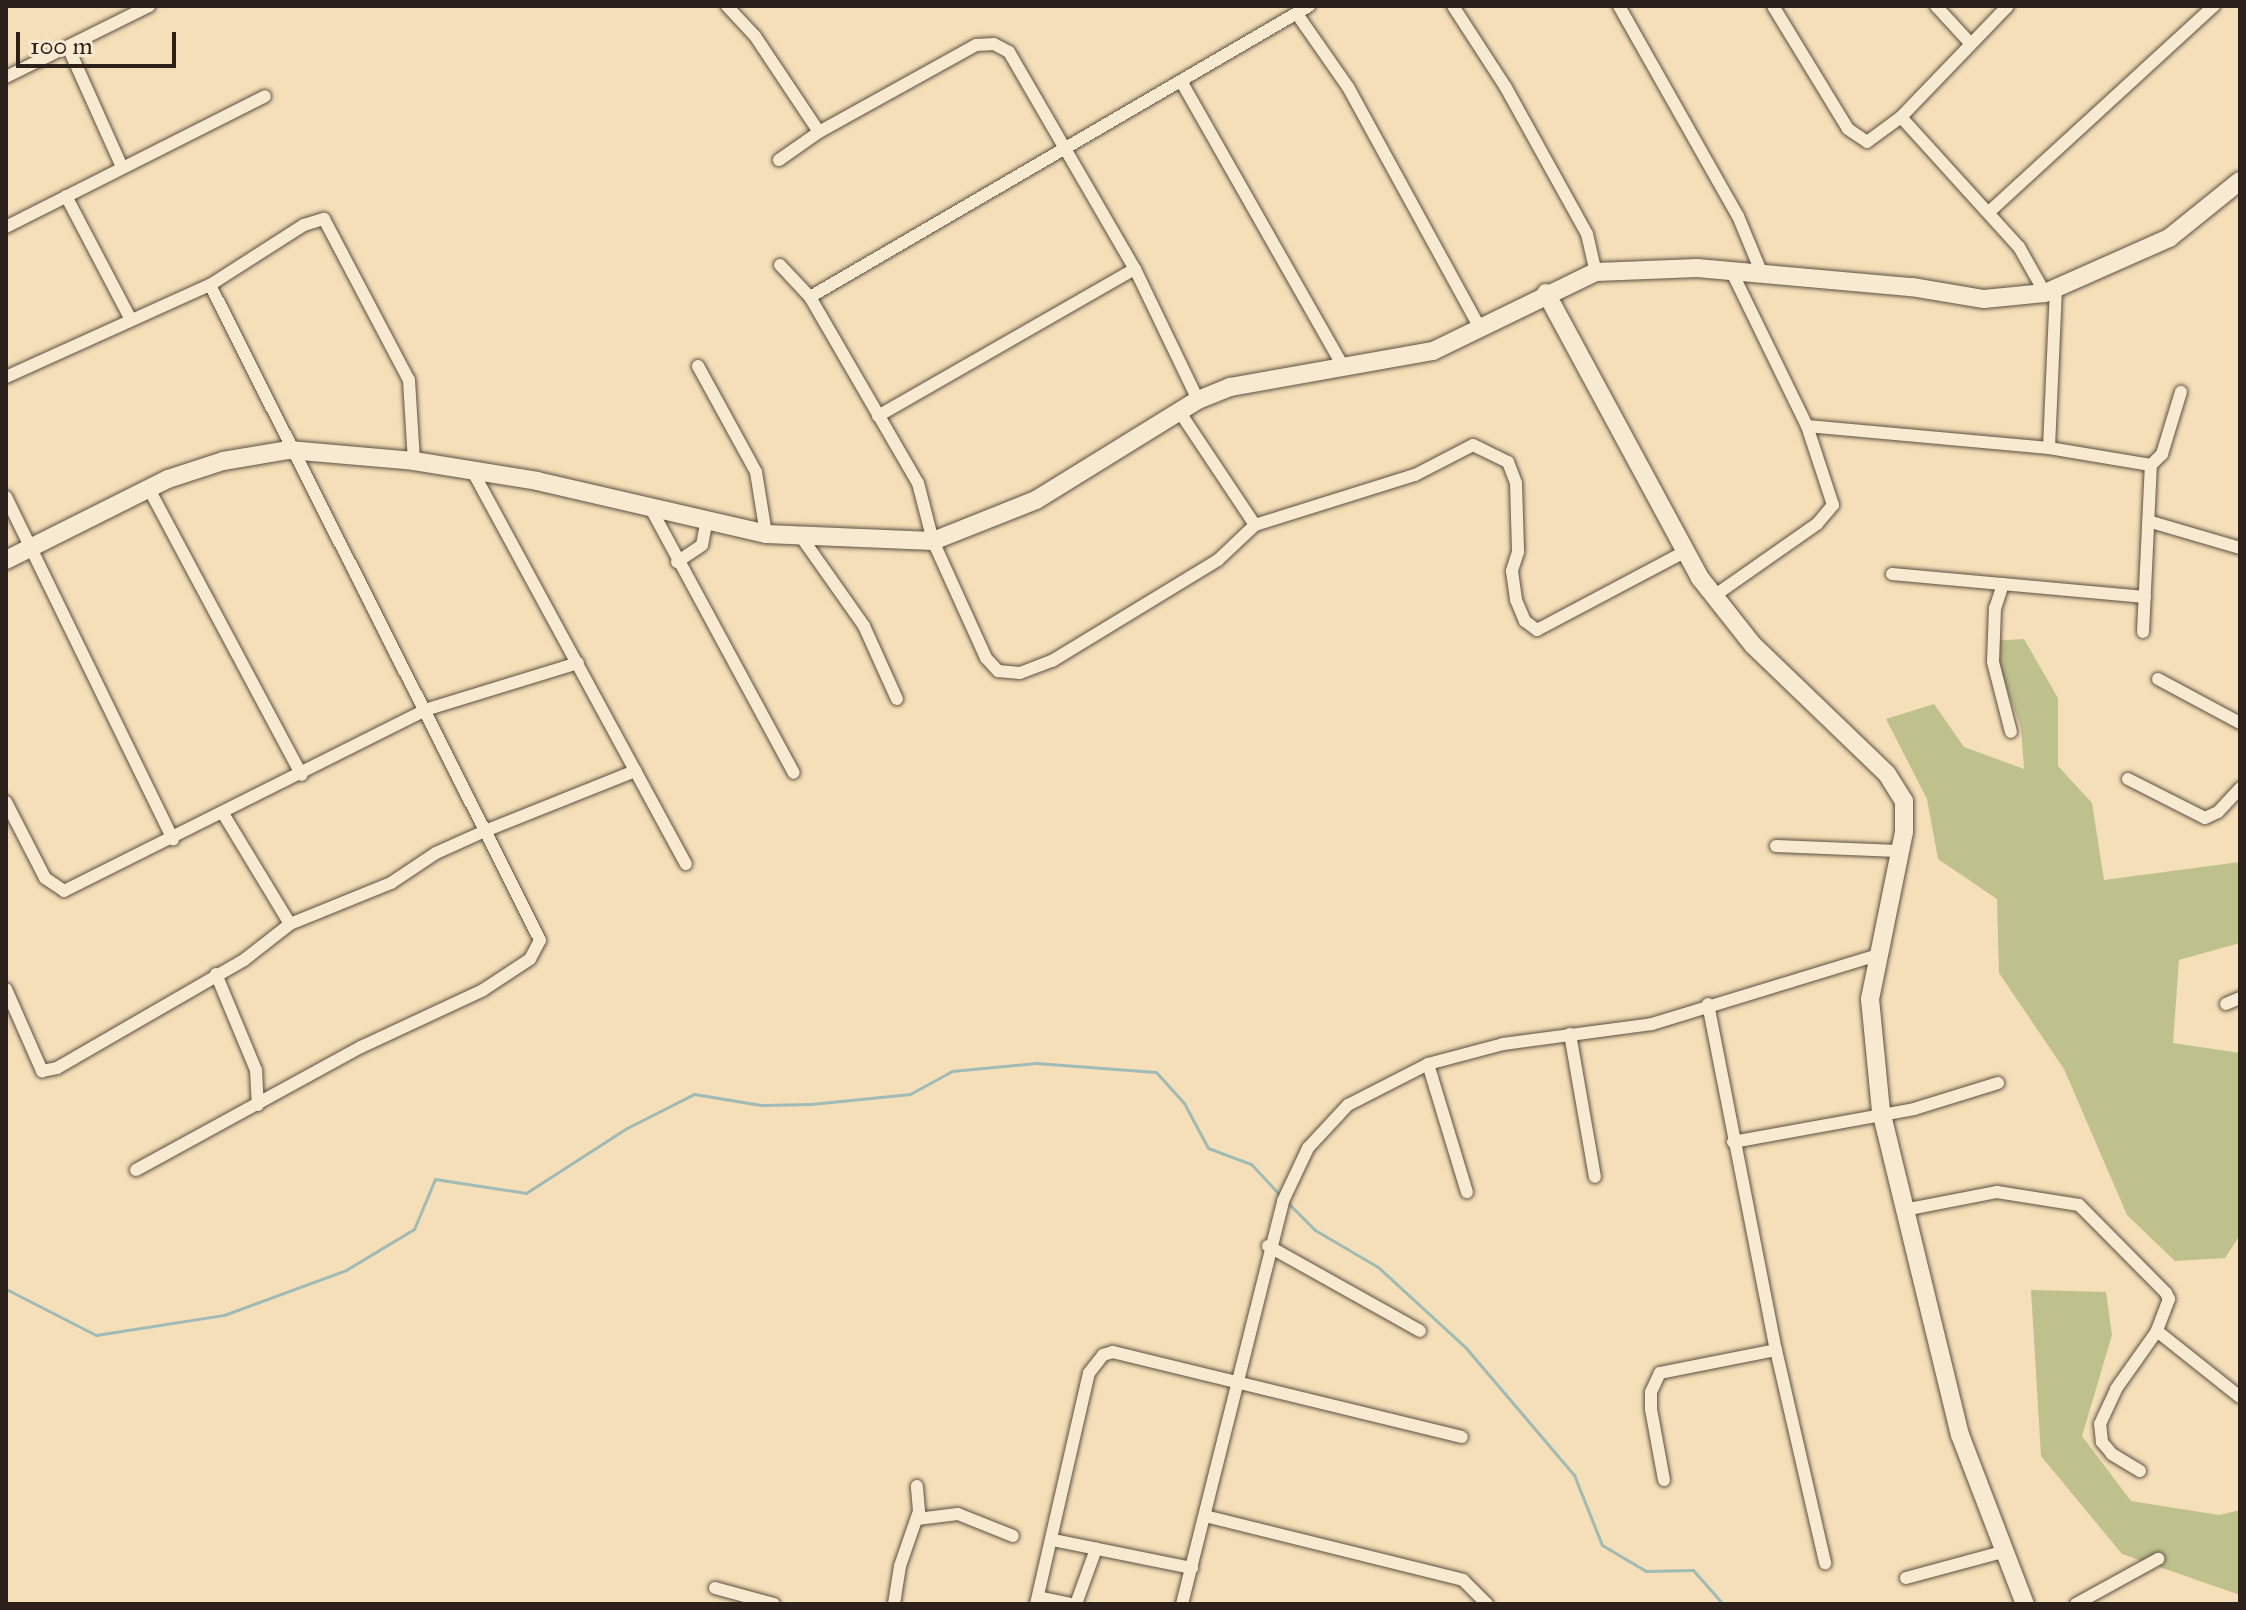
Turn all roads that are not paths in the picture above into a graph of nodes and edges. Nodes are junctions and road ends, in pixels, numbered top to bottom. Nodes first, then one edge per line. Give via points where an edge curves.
1 (149, 6) edge
2 (727, 6) edge
3 (1309, 6) edge
4 (1453, 6) edge
5 (1619, 6) edge
6 (1773, 6) edge
7 (1936, 6) edge
8 (2008, 6) edge
9 (2214, 6) edge
10 (1297, 14) junction
11 (1970, 43) junction
12 (68, 47) junction
13 (6, 77) edge
14 (1181, 81) junction
15 (265, 96) dead end
16 (1901, 117) junction
17 (819, 132) junction
18 (1063, 152) junction
19 (779, 160) dead end
20 (122, 167) junction
21 (2240, 181) edge
22 (66, 196) junction
23 (1989, 212) junction
24 (6, 227) edge
25 (780, 265) dead end
26 (1135, 269) junction
27 (1596, 272) junction
28 (1732, 272) junction
29 (1762, 274) junction
30 (210, 285) junction
31 (2050, 292) junction
32 (1546, 293) junction
33 (810, 297) junction
34 (131, 320) junction
35 (1481, 330) junction
36 (698, 366) dead end
37 (1344, 368) junction
38 (6, 377) edge
39 (2181, 392) dead end
40 (1198, 400) junction
41 (1179, 411) junction
42 (878, 416) junction
43 (1807, 426) junction
44 (2049, 448) junction
45 (289, 450) junction
46 (414, 461) junction
47 (2151, 465) junction
48 (473, 472) junction
49 (149, 489) junction
50 (6, 497) edge
51 (650, 507) junction
52 (707, 520) junction
53 (2151, 522) junction
54 (1255, 525) junction
55 (766, 534) junction
56 (802, 538) junction
57 (933, 541) junction
58 (2240, 548) edge
59 (29, 549) junction
60 (1686, 551) junction
61 (6, 560) edge
62 (677, 562) junction
63 (1892, 574) dead end
64 (2003, 584) junction
65 (1714, 596) junction
66 (2145, 597) junction
67 (2143, 632) dead end
68 (578, 663) junction
69 (2158, 679) dead end
70 (897, 699) dead end
71 (425, 710) junction
72 (2240, 723) edge
73 (2011, 732) dead end
74 (635, 771) junction
75 (794, 773) dead end
76 (302, 775) junction
77 (2128, 779) dead end
78 (2240, 788) edge
79 (6, 802) edge
80 (224, 815) junction
81 (10, 823) edge
82 (485, 831) junction
83 (173, 839) junction
84 (1776, 846) dead end
85 (1898, 851) junction
86 (686, 864) dead end
87 (290, 924) junction
88 (1875, 956) junction
89 (216, 974) junction
90 (6, 989) edge
91 (2240, 998) edge
92 (1708, 1004) junction
93 (2226, 1004) dead end
94 (1570, 1034) junction
95 (1428, 1064) junction
96 (1998, 1083) dead end
97 (258, 1105) junction
98 (1881, 1111) junction
99 (1733, 1142) junction
100 (136, 1170) dead end
101 (1595, 1177) dead end
102 (1467, 1192) dead end
103 (1904, 1210) junction
104 (1268, 1246) junction
105 (1420, 1331) dead end
106 (2157, 1331) junction
107 (1776, 1350) junction
108 (1235, 1383) junction
109 (2240, 1397) edge
110 (1462, 1437) dead end
111 (2140, 1471) dead end
112 (1664, 1480) dead end
113 (917, 1486) dead end
114 (1205, 1516) junction
115 (917, 1519) junction
116 (1013, 1536) dead end
117 (1053, 1540) junction
118 (1096, 1549) junction
119 (2006, 1551) junction
120 (2158, 1559) dead end
121 (1825, 1563) dead end
122 (1192, 1568) junction
123 (1906, 1578) dead end
124 (715, 1588) dead end
125 (1037, 1601) edge
126 (769, 1603) edge
127 (894, 1604) edge
128 (1073, 1604) edge
129 (1182, 1604) edge
130 (1487, 1604) edge
131 (2025, 1604) edge
132 (2076, 1604) edge

1 - 12 street
2 - 17 street via 755,36
3 - 10 street
4 - 27 street via 1505,86 1587,234
5 - 29 street via 1738,216
6 - 16 street via 1854,138 1867,142
7 - 11 street
8 - 11 street
9 - 23 street
10 - 14 street
10 - 35 street via 1348,87
11 - 16 street
12 - 13 street
12 - 20 street
14 - 18 street
14 - 37 street
15 - 20 street
16 - 23 street
17 - 18 street via 987,42 1009,52
17 - 19 street
18 - 26 street
18 - 33 street
20 - 22 street
21 - 31 street via 2169,238
22 - 24 street
22 - 34 street
23 - 31 street
25 - 33 street
26 - 40 street
26 - 42 street
27 - 28 street
27 - 32 street
28 - 29 street
28 - 43 street
29 - 31 street via 1984,299
30 - 34 street
30 - 45 street
30 - 46 street via 304,225 318,219 328,222 409,380
31 - 44 street
32 - 35 street
32 - 60 street
33 - 42 street
34 - 38 street
35 - 37 street via 1394,362
36 - 55 street via 756,472
37 - 40 street via 1230,387
39 - 47 street via 2162,454
40 - 41 street
41 - 54 street
41 - 57 street via 1036,500
42 - 57 street via 926,501
43 - 44 street
43 - 65 street via 1833,500 1831,511
44 - 47 street
45 - 46 street
45 - 49 street via 223,461
45 - 71 street
46 - 48 street
47 - 53 street
48 - 51 street
48 - 68 street
49 - 59 street
49 - 76 street
50 - 59 street
51 - 52 street
51 - 62 street
52 - 55 street
52 - 62 street via 702,545
53 - 58 street
53 - 66 street
54 - 57 street via 1218,560 1052,661 1020,673 998,671 986,658
54 - 60 street via 1415,475 1473,445 1508,462 1516,483 1516,600 1525,621 1537,630
55 - 56 street
56 - 57 street
56 - 70 street via 864,626
59 - 61 street
59 - 83 street
60 - 65 street
62 - 75 street
63 - 64 street
64 - 66 street
64 - 73 street via 1995,608 1993,662
65 - 85 street via 1753,645 1895,783 1905,816
66 - 67 street
68 - 71 street
68 - 74 street
69 - 72 street
71 - 76 street
71 - 82 street
74 - 82 street
74 - 86 street
76 - 80 street
77 - 78 street via 2205,818
79 - 81 street
80 - 83 street
80 - 87 street
81 - 83 street via 45,878 64,891
82 - 87 street via 436,853 391,883 353,894
82 - 97 street via 537,930 539,948 483,990 361,1047
84 - 85 street
85 - 88 street
87 - 89 street
88 - 92 street
88 - 98 street via 1870,1025
89 - 90 street via 57,1068 42,1071
89 - 97 street via 256,1070
91 - 93 street
92 - 94 street via 1652,1024
92 - 99 street
94 - 95 street via 1503,1044
94 - 101 street
95 - 102 street
95 - 104 street via 1348,1105 1308,1148
96 - 98 street via 1914,1109
97 - 100 street
98 - 99 street
98 - 103 street
99 - 107 street
103 - 106 street via 1997,1192 2079,1205 2166,1293 2169,1299
103 - 119 street via 1960,1435
104 - 105 street
104 - 108 street
106 - 109 street
106 - 111 street via 2116,1389 2100,1424 2102,1442 2112,1454
107 - 112 street via 1660,1373 1651,1392 1651,1409
107 - 121 street
108 - 110 street
108 - 114 street
108 - 117 street via 1113,1352 1103,1355 1089,1373
113 - 115 street
114 - 122 street
114 - 130 street via 1463,1580
115 - 116 street via 958,1514
115 - 127 street via 900,1566
117 - 118 street
117 - 125 street
118 - 122 street
118 - 128 street
119 - 123 street
119 - 131 street
120 - 132 street
122 - 129 street
124 - 126 street
125 - 128 street

